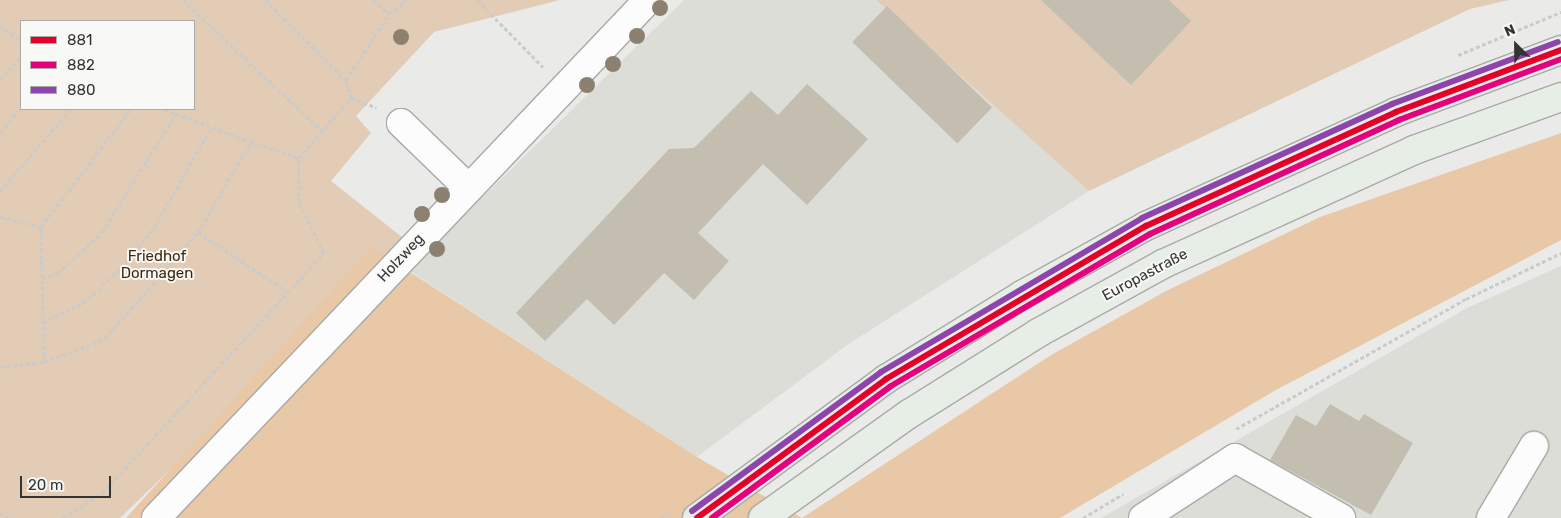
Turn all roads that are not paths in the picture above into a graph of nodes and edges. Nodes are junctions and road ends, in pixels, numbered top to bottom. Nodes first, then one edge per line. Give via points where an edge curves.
1 (648, 0) edge
2 (1561, 50) edge
3 (1561, 97) edge
4 (401, 123) dead end
5 (464, 191) junction
6 (1534, 446) dead end
7 (156, 518) edge
8 (697, 518) edge
9 (763, 518) edge
10 (1143, 518) edge
11 (1341, 518) edge
12 (1491, 518) edge

1 - 5 street, Holzweg
2 - 8 main road via 1396,112 1146,226 1022,294 886,379
3 - 9 main road, Europastraße via 1414,150 1163,264 1038,333 909,414
4 - 5 street
5 - 7 street, Holzweg
6 - 12 street
10 - 11 street via 1235,458

